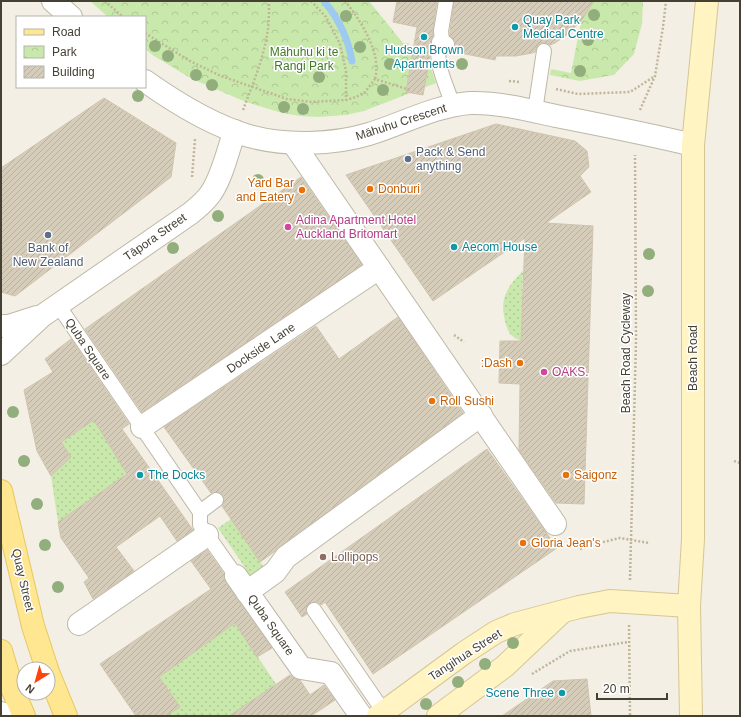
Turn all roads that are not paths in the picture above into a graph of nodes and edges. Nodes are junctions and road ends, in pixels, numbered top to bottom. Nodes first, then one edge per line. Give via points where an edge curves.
1 (53, 1) edge
2 (446, 1) edge
3 (706, 1) edge
4 (70, 16) edge
5 (544, 51) dead end
6 (146, 82) edge
7 (453, 106) junction
8 (535, 111) junction
9 (238, 123) junction
10 (293, 142) junction
11 (693, 144) junction
12 (379, 268) junction
13 (50, 310) junction
14 (1, 326) edge
15 (1, 354) edge
16 (481, 415) junction
17 (142, 427) junction
18 (1, 491) edge
19 (216, 500) dead end
20 (200, 512) junction
21 (555, 524) dead end
22 (207, 535) junction
23 (242, 584) junction
24 (689, 606) junction
25 (314, 610) dead end
26 (562, 612) junction
27 (79, 624) dead end
28 (1, 651) edge
29 (44, 661) edge
30 (56, 692) edge
31 (1, 713) edge
32 (381, 714) edge
33 (8, 716) edge
34 (24, 716) edge
35 (66, 716) edge
36 (361, 716) edge
37 (438, 716) edge
38 (691, 716) edge

1 - 4 street
2 - 7 lane via 441,31 443,43 437,53 438,64
3 - 11 main road, Beach Road
5 - 8 lane
6 - 9 street, Māhuhu Crescent via 198,114
7 - 8 street, Māhuhu Crescent via 470,103 488,104
7 - 10 street, Māhuhu Crescent via 431,111 357,137 333,141
8 - 11 street, Māhuhu Crescent
9 - 10 street, Māhuhu Crescent via 250,136
9 - 13 street, Tāpora Street via 217,181 201,204
10 - 12 street
11 - 24 main road, Beach Road via 693,539
12 - 16 street
12 - 17 street, Dockside Lane
13 - 14 street, Tāpora Street via 10,326
13 - 15 street, Tāpora Street
13 - 17 lane, Quba Square
16 - 21 street
16 - 23 street via 286,557 275,572
17 - 20 lane, Quba Square
18 - 29 main road, Quay Street via 33,626
19 - 20 lane
20 - 22 lane, Quba Square via 200,525
22 - 23 lane, Quba Square
22 - 27 street
23 - 36 street, Quba Square via 301,668 331,674
24 - 26 main road, Tangihua Street via 610,601
24 - 38 main road, Beach Road
25 - 32 lane
26 - 32 main road, Tangihua Street via 515,624 496,632
26 - 37 main road, Tangihua Street via 505,666
28 - 34 main road
30 - 35 main road
31 - 33 street

